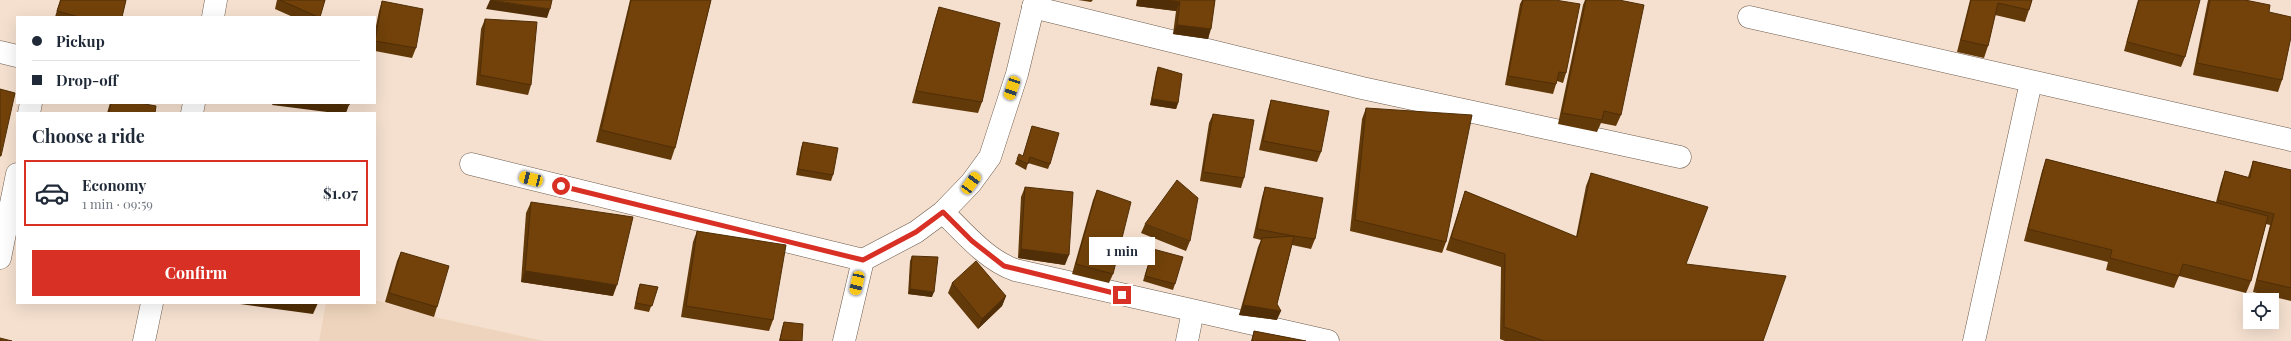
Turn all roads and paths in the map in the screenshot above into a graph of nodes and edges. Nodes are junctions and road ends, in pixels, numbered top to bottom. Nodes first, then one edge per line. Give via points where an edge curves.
1 (216, 0) edge
2 (1034, 4) edge
3 (212, 16) edge
4 (1750, 17) dead end
5 (0, 52) edge
6 (16, 56) edge
7 (2031, 82) junction
8 (2291, 140) edge
9 (1680, 156) dead end
10 (471, 164) dead end
11 (16, 179) edge
12 (943, 212) junction
13 (0, 258) edge
14 (863, 260) junction
15 (152, 304) edge
16 (1193, 311) junction
17 (144, 341) edge
18 (844, 341) edge
19 (1187, 341) edge
20 (1328, 341) edge
21 (1974, 341) edge

1 - 3 street
2 - 9 street via 1362,88
2 - 12 street via 1016,74 990,157 971,183
4 - 7 street
5 - 6 street
7 - 8 street
7 - 21 street
10 - 14 street
11 - 13 street
12 - 14 street via 916,232
12 - 16 street via 972,241 1007,267
14 - 18 street
15 - 17 street
16 - 19 street
16 - 20 street

